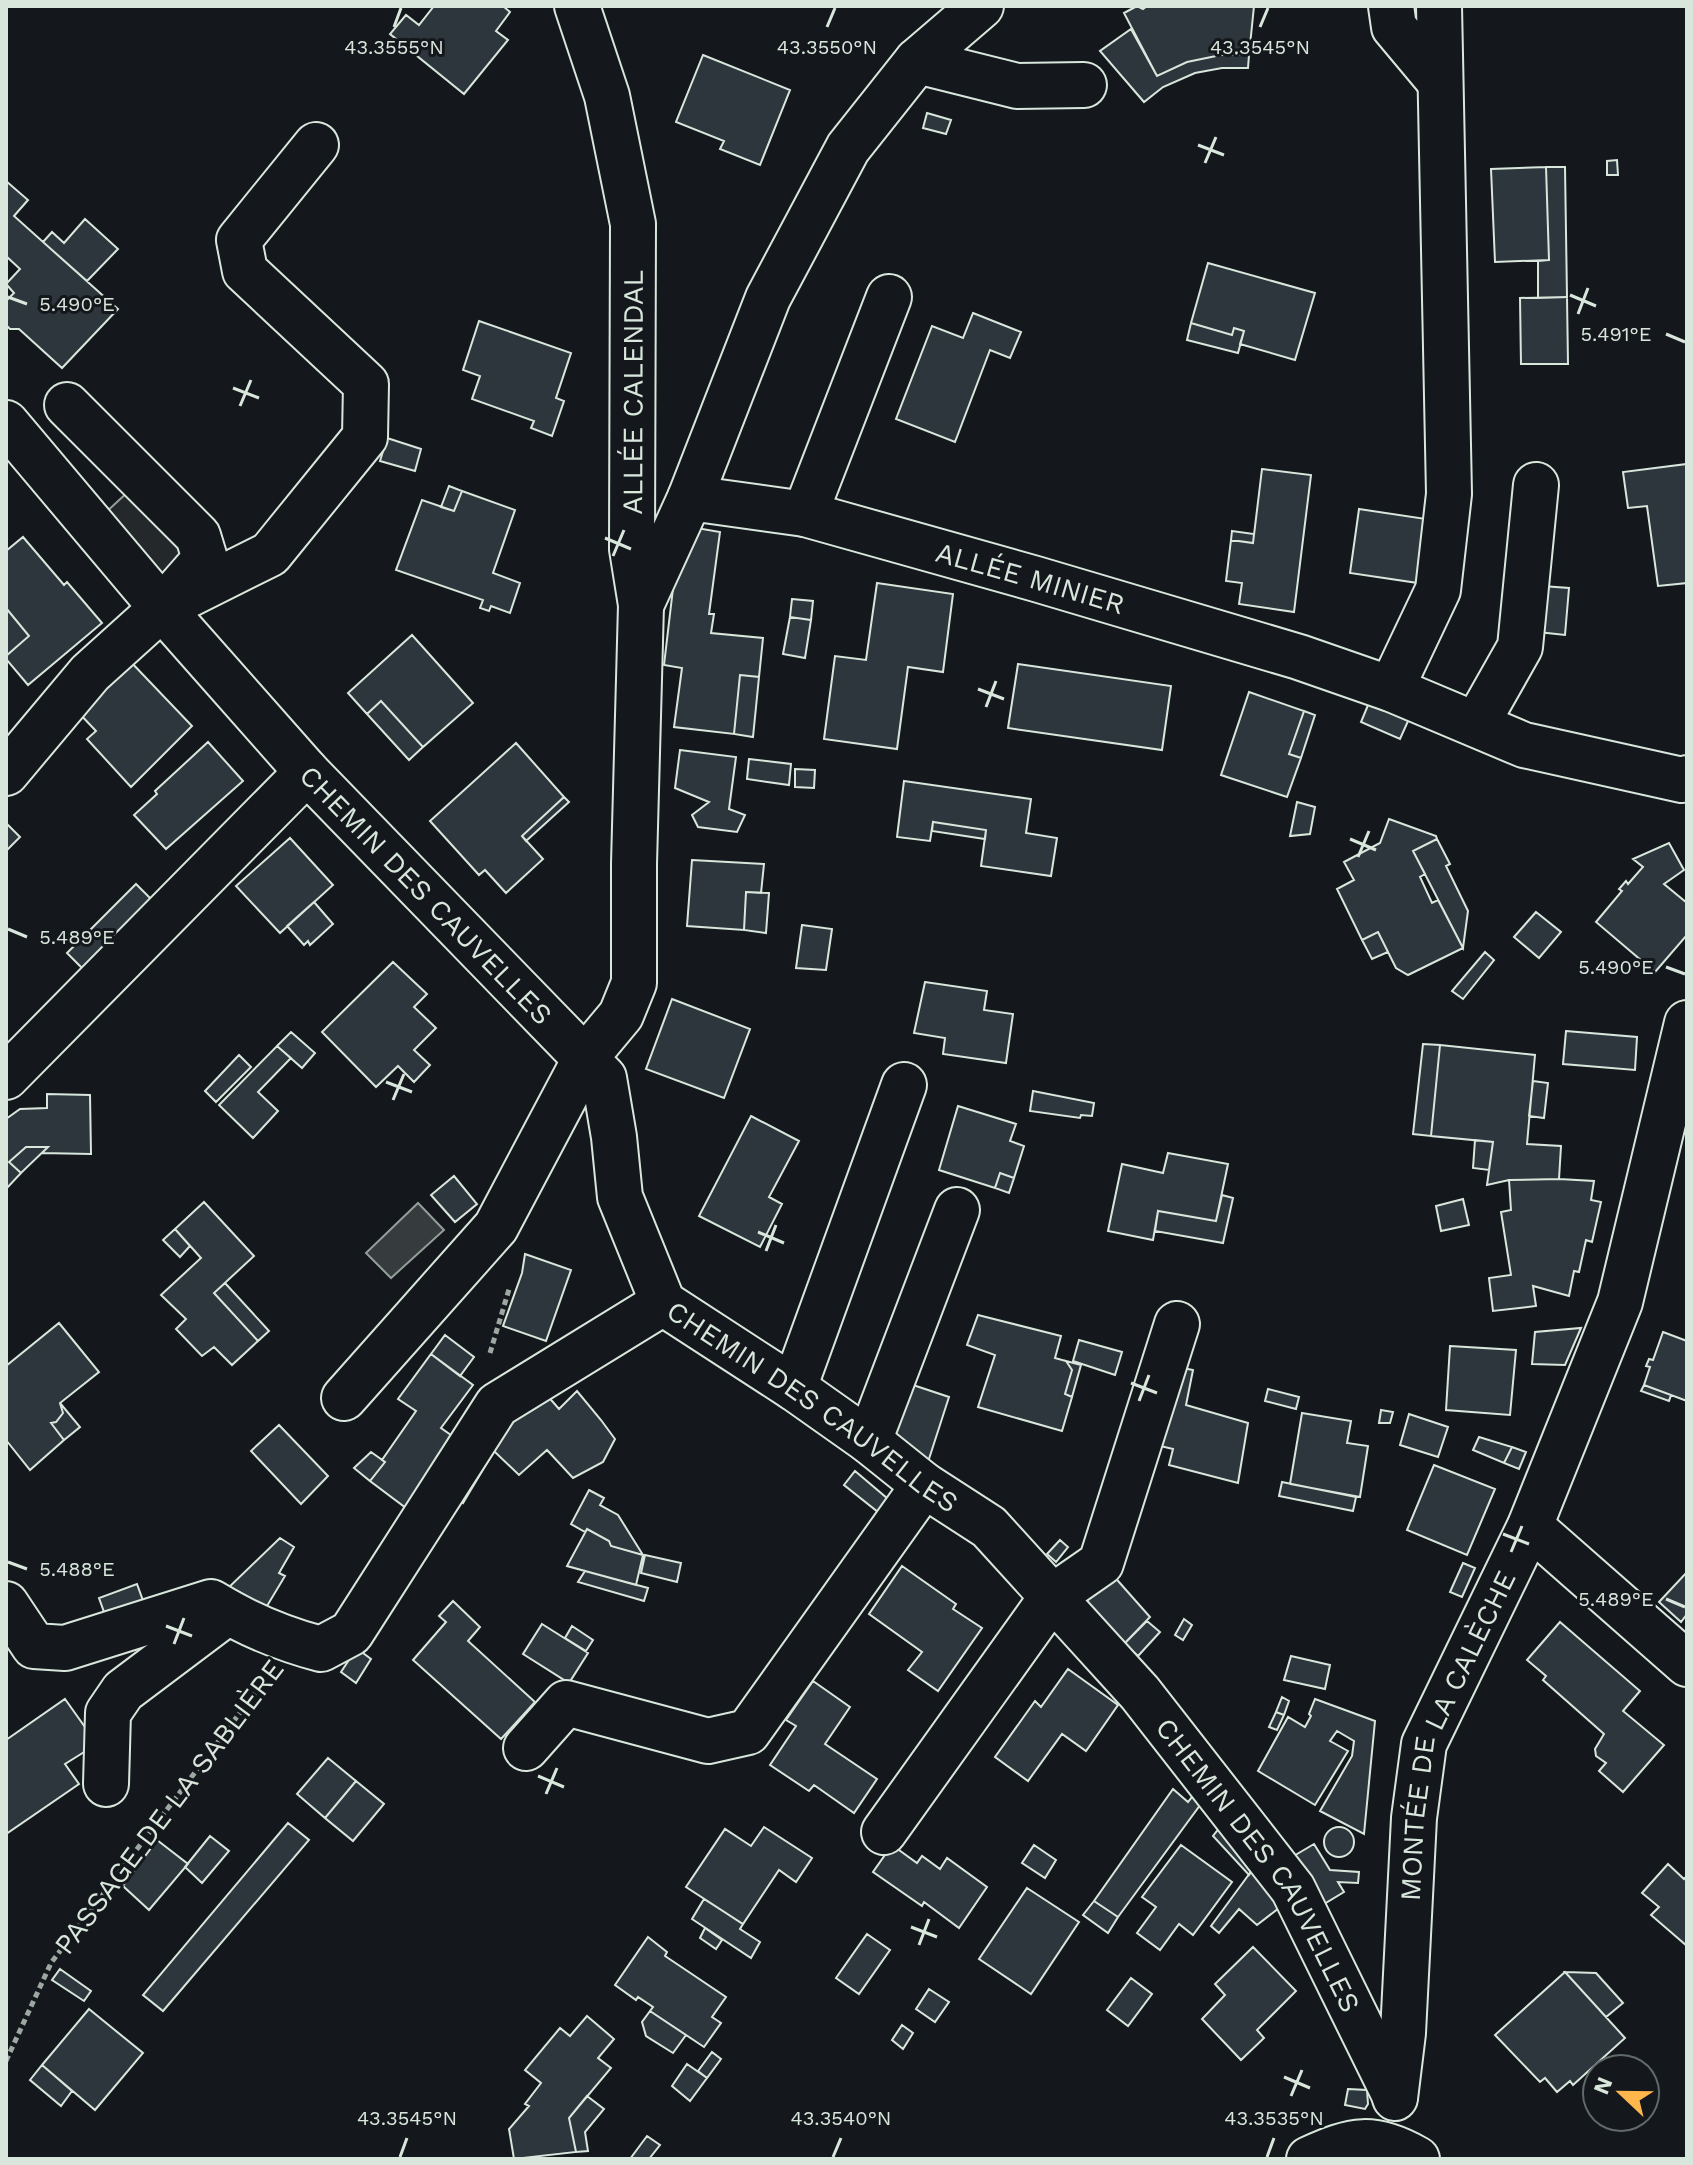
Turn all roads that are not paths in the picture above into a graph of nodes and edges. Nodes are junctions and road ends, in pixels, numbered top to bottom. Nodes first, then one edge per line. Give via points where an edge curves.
1 (577, 6) edge
2 (981, 6) edge
3 (1391, 6) edge
4 (1439, 6) edge
5 (917, 61) junction
6 (1440, 82) junction
7 (1084, 85) dead end
8 (316, 145) dead end
9 (889, 297) dead end
10 (67, 405) dead end
11 (6, 423) edge
12 (1536, 485) dead end
13 (690, 498) junction
14 (805, 514) junction
15 (641, 605) junction
16 (162, 608) junction
17 (1391, 689) junction
18 (1477, 723) junction
19 (307, 772) junction
20 (6, 773) edge
21 (1687, 778) edge
22 (1687, 1023) edge
23 (586, 1057) junction
24 (6, 1077) edge
25 (904, 1085) dead end
26 (957, 1210) dead end
27 (663, 1303) junction
28 (1177, 1324) dead end
29 (794, 1388) junction
30 (344, 1398) dead end
31 (869, 1441) junction
32 (924, 1485) junction
33 (1530, 1526) junction
34 (1052, 1597) junction
35 (6, 1604) edge
36 (228, 1612) junction
37 (1687, 1664) edge
38 (526, 1748) dead end
39 (106, 1784) dead end
40 (884, 1832) dead end
41 (1395, 2096) junction
42 (1405, 2152) edge
43 (1309, 2159) edge

1 - 15 street, ALLÉE CALENDAL via 607,96 633,224 632,549
2 - 5 street
3 - 6 street via 1394,27
4 - 6 street
5 - 7 street via 1017,86
5 - 13 street via 848,148 768,298
6 - 17 street via 1449,494 1438,590
8 - 16 street via 239,240 245,271 366,384 365,437 270,554
9 - 14 street
10 - 16 street via 198,536 205,559
11 - 16 street, CHEMIN DES CAUVELLES
12 - 18 street via 1520,647
13 - 14 street, ALLÉE MINIER
13 - 15 street
14 - 17 street, ALLÉE MINIER via 1228,635
15 - 23 street, ALLÉE CALENDAL via 634,983 621,1015
16 - 19 street, CHEMIN DES CAUVELLES
16 - 20 street via 90,673
17 - 18 street, ALLÉE MINIER
18 - 21 street, ALLÉE MINIER via 1524,745
19 - 23 street, CHEMIN DES CAUVELLES
19 - 24 street
22 - 33 street, MONTÉE DE LA CALÈCHE via 1620,1302
23 - 27 street, CHEMIN DES CAUVELLES via 604,1078 620,1197
23 - 30 street, ALLÉE CALENDAL via 496,1227
25 - 29 street
26 - 31 street
27 - 29 street, CHEMIN DES CAUVELLES
27 - 36 street, PASSAGE DE LA SABLIÈRE via 497,1405 351,1633 321,1649
28 - 34 street via 1101,1563
29 - 31 street, CHEMIN DES CAUVELLES
31 - 32 street, CHEMIN DES CAUVELLES
32 - 34 street, CHEMIN DES CAUVELLES via 989,1527
32 - 38 street via 748,1732 708,1741 566,1703
33 - 37 street
33 - 41 street, MONTÉE DE LA CALÈCHE via 1424,1744
34 - 40 street
34 - 41 street, CHEMIN DES CAUVELLES via 1140,1693 1293,1889
35 - 36 street via 34,1646 65,1648 211,1602
36 - 39 street via 123,1691 108,1713
41 - 42 street, MONTÉE DE LA CALÈCHE
42 - 43 street via 1347,2142

